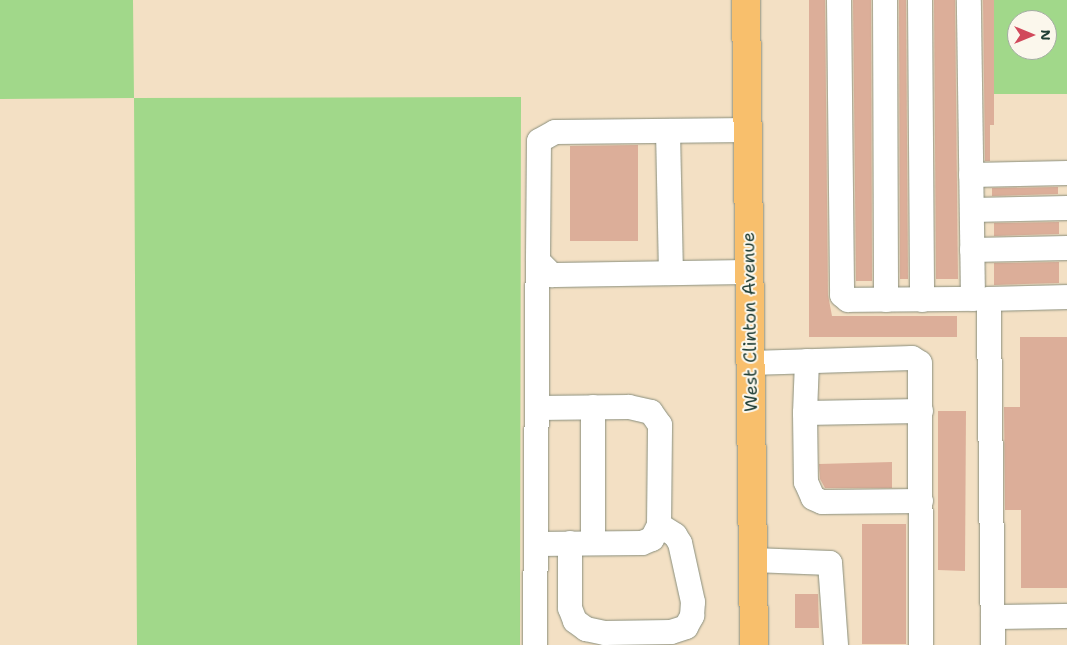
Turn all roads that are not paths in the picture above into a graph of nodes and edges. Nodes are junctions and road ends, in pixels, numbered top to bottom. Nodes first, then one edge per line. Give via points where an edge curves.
1 (746, 0) edge
2 (839, 0) edge
3 (885, 0) edge
4 (920, 0) edge
5 (969, 0) edge
6 (748, 130) junction
7 (668, 131) junction
8 (1067, 173) edge
9 (972, 175) junction
10 (1067, 208) edge
11 (972, 210) junction
12 (1067, 248) edge
13 (972, 250) junction
14 (538, 261) junction
15 (750, 272) junction
16 (671, 273) junction
17 (1067, 297) edge
18 (981, 299) junction
19 (886, 300) junction
20 (922, 300) junction
21 (807, 361) junction
22 (751, 363) junction
23 (593, 407) junction
24 (537, 408) junction
25 (921, 411) junction
26 (805, 413) junction
27 (921, 501) junction
28 (659, 525) junction
29 (582, 543) junction
30 (536, 544) junction
31 (753, 560) junction
32 (1067, 616) edge
33 (993, 617) junction
34 (535, 645) edge
35 (754, 645) edge
36 (836, 645) edge
37 (921, 645) edge
38 (993, 645) edge

1 - 6 main road, West Clinton Avenue
2 - 19 lane via 842,295 848,300
3 - 19 lane
4 - 20 lane
5 - 9 lane
6 - 7 lane
6 - 15 main road, West Clinton Avenue
7 - 14 lane via 555,132 539,141
7 - 16 lane
8 - 9 lane
9 - 11 lane
10 - 11 lane
11 - 13 lane
12 - 13 lane
13 - 18 lane
14 - 16 lane via 552,275
14 - 24 lane
15 - 16 lane
15 - 22 main road, West Clinton Avenue
17 - 18 lane
18 - 20 lane
18 - 33 lane
19 - 20 lane
21 - 22 lane
21 - 25 lane via 912,358 920,364
21 - 26 lane
22 - 31 main road, West Clinton Avenue
23 - 24 lane
23 - 28 lane via 629,407 651,412 660,425
23 - 29 lane
24 - 30 lane
25 - 26 lane
25 - 27 lane
26 - 27 lane via 806,482 813,498 822,502
27 - 37 lane
28 - 29 lane via 652,539 642,543
28 - 29 lane via 680,543 693,602 692,616 686,627 671,632 605,633 586,629 576,622 570,608
29 - 30 lane
30 - 34 lane
31 - 35 main road, West Clinton Avenue
31 - 36 lane via 830,563
32 - 33 lane
33 - 38 lane

